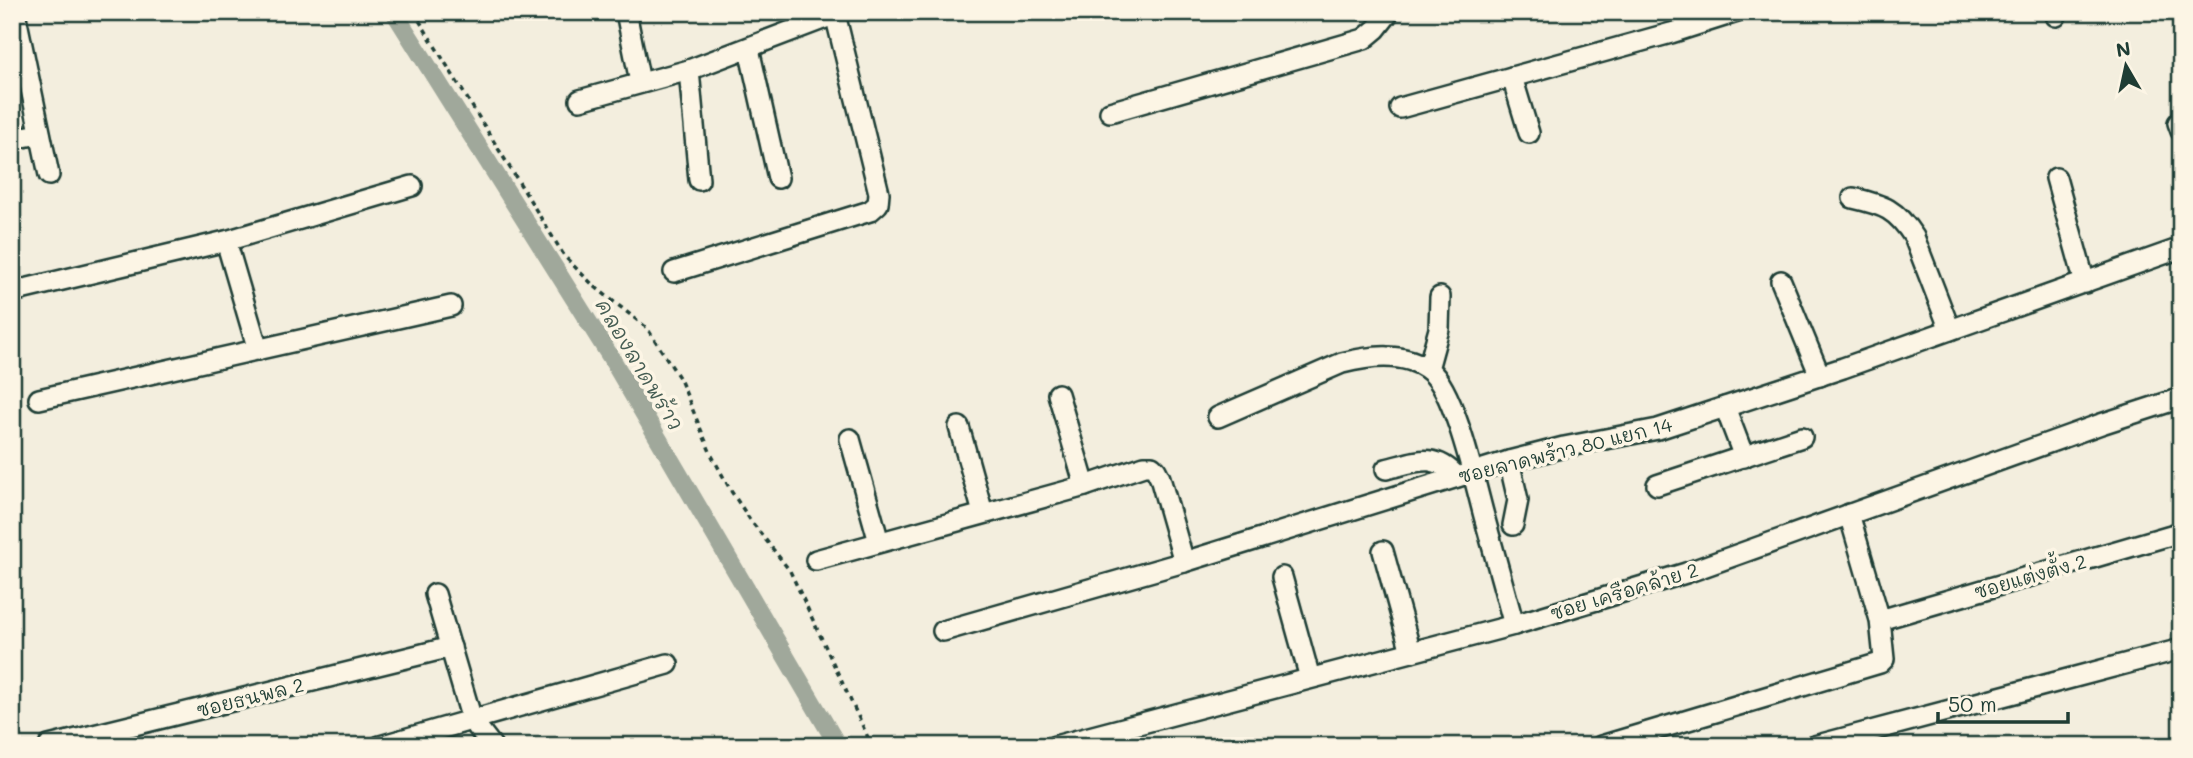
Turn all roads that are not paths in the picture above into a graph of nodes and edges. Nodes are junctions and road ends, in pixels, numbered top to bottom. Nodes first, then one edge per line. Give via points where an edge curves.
1 (15, 12) edge
2 (626, 12) edge
3 (1387, 12) edge
4 (1737, 12) edge
5 (838, 13) edge
6 (749, 48) junction
7 (689, 70) junction
8 (1512, 77) junction
9 (640, 82) junction
10 (580, 100) dead end
11 (1400, 108) dead end
12 (1110, 111) dead end
13 (1529, 133) dead end
14 (40, 134) junction
15 (13, 135) edge
16 (49, 175) dead end
17 (778, 178) dead end
18 (2056, 178) dead end
19 (699, 180) dead end
20 (412, 186) dead end
21 (1853, 198) dead end
22 (226, 241) junction
23 (2181, 248) edge
24 (674, 272) dead end
25 (1781, 281) dead end
26 (2085, 283) junction
27 (12, 292) edge
28 (1440, 297) dead end
29 (451, 306) dead end
30 (1950, 330) junction
31 (257, 350) junction
32 (1428, 369) junction
33 (1819, 376) junction
34 (1058, 394) dead end
35 (2181, 398) edge
36 (39, 399) dead end
37 (1725, 407) junction
38 (1217, 417) dead end
39 (959, 427) dead end
40 (1802, 437) dead end
41 (850, 439) dead end
42 (1744, 457) junction
43 (1509, 461) junction
44 (1386, 469) dead end
45 (1465, 475) junction
46 (1657, 485) dead end
47 (1085, 486) junction
48 (983, 513) junction
49 (1849, 514) junction
50 (1513, 525) dead end
51 (2181, 532) edge
52 (878, 542) junction
53 (1383, 551) dead end
54 (816, 560) dead end
55 (1184, 562) junction
56 (1282, 577) dead end
57 (435, 594) dead end
58 (1880, 620) junction
59 (1514, 625) junction
60 (943, 631) dead end
61 (450, 647) junction
62 (2181, 649) edge
63 (1410, 652) junction
64 (668, 664) dead end
65 (1310, 678) junction
66 (472, 720) junction
67 (49, 746) edge
68 (380, 746) edge
69 (492, 746) edge
70 (1055, 746) edge
71 (1601, 746) edge
72 (1814, 746) edge

1 - 14 street
2 - 9 street
3 - 12 street via 1364,39
4 - 8 street
5 - 6 street
5 - 24 street via 878,204 870,211
6 - 7 street
6 - 17 street
7 - 9 street
7 - 19 street
8 - 11 street
8 - 13 street
9 - 10 street
14 - 15 street
14 - 16 street
18 - 26 street
20 - 22 street
21 - 30 street via 1882,205 1906,223
22 - 27 street
22 - 31 street
23 - 26 street, ซอยลาดพร้าว 80 แยก 14
25 - 33 street
26 - 30 street, ซอยลาดพร้าว 80 แยก 14
28 - 32 street via 1438,336
29 - 31 street
30 - 33 street, ซอยลาดพร้าว 80 แยก 14
31 - 36 street
32 - 38 street via 1405,359 1362,358
32 - 45 street via 1451,405
33 - 37 street, ซอยลาดพร้าว 80 แยก 14
34 - 47 street
35 - 49 street, ซอย เครือคล้าย 2
37 - 42 street
37 - 43 street, ซอยลาดพร้าว 80 แยก 14 via 1658,429
39 - 48 street
40 - 42 street
41 - 52 street
42 - 46 street
43 - 45 street, ซอยลาดพร้าว 80 แยก 14
43 - 50 street via 1518,500
44 - 45 street via 1438,461
45 - 55 street, ซอยลาดพร้าว 80 แยก 14
45 - 59 street
47 - 48 street
47 - 55 street via 1152,466 1160,478
48 - 52 street
49 - 58 street
49 - 59 street, ซอย เครือคล้าย 2 via 1686,573
51 - 58 street, ซอยแต่งตั้ง 2
52 - 54 street
53 - 63 street
55 - 60 street, ซอยลาดพร้าว 80 แยก 14
56 - 65 street
57 - 61 street
58 - 71 street via 1885,653 1880,663
59 - 63 street, ซอย เครือคล้าย 2
61 - 66 street
61 - 67 street, ซอยธนพล 2
62 - 72 street
63 - 65 street, ซอย เครือคล้าย 2
64 - 66 street
65 - 70 street, ซอย เครือคล้าย 2
66 - 68 street
66 - 69 street

